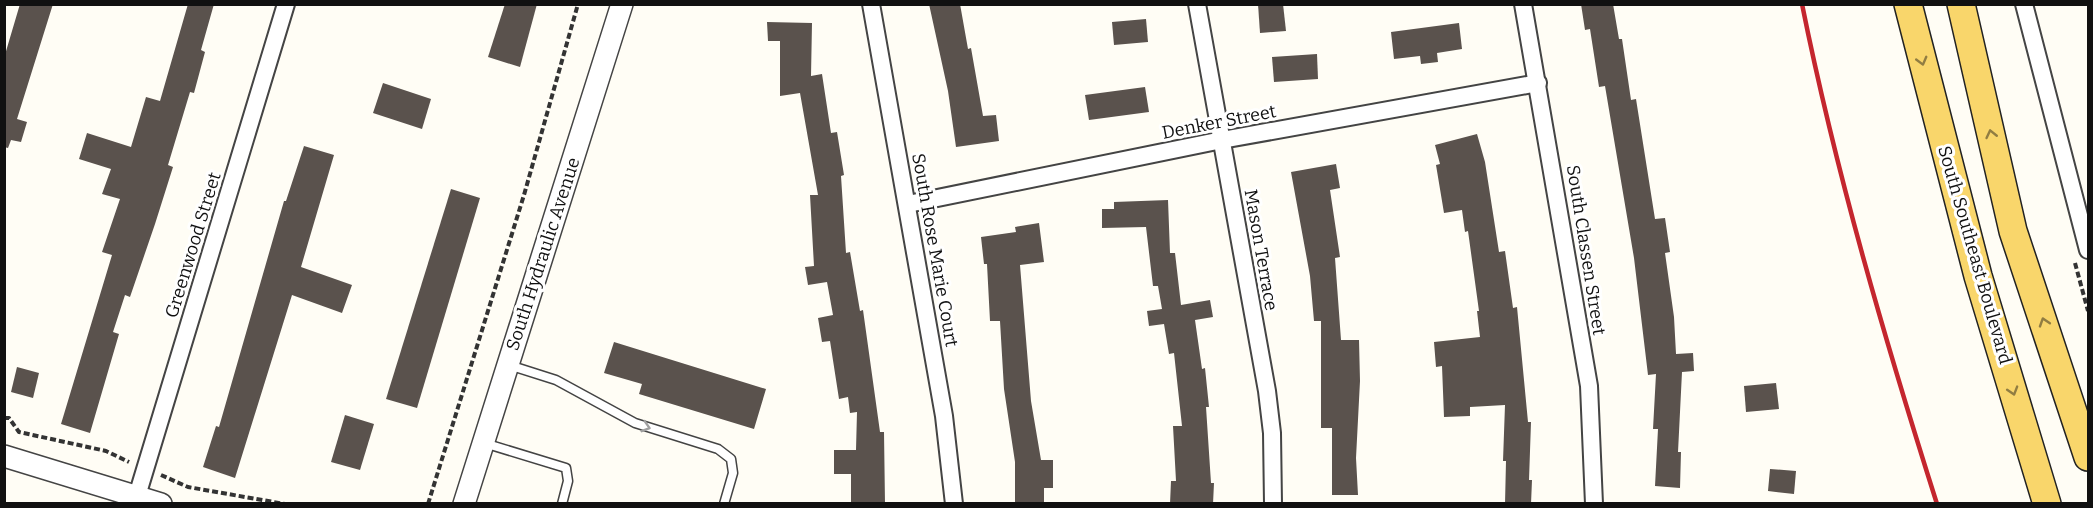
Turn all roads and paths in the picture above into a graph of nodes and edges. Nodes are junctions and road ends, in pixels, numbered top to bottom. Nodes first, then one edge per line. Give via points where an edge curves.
1 (286, 4) edge
2 (578, 4) edge
3 (622, 4) edge
4 (871, 4) edge
5 (1197, 4) edge
6 (1523, 4) edge
7 (1908, 4) edge
8 (1961, 4) edge
9 (2024, 4) edge
10 (1538, 83) junction
11 (1222, 140) junction
12 (908, 204) junction
13 (2088, 250) edge
14 (508, 365) junction
15 (483, 442) junction
16 (4, 456) edge
17 (2088, 457) edge
18 (122, 494) junction
19 (161, 504) edge
20 (428, 504) edge
21 (464, 504) edge
22 (562, 504) edge
23 (724, 504) edge
24 (954, 504) edge
25 (1273, 504) edge
26 (1594, 504) edge
27 (2047, 504) edge

1 - 18 street, Greenwood Street
2 - 20 path via 524,195
3 - 14 street, South Hydraulic Avenue
4 - 12 street, South Rose Marie Court
5 - 11 street, Mason Terrace
6 - 10 street, South Classen Street
7 -> 27 main road, South Southeast Boulevard via 1978,276
17 -> 8 main road via 2013,231
9 - 13 street
10 - 11 street, Denker Street
10 - 26 street, South Classen Street via 1589,386
11 - 12 street, Denker Street
11 - 25 street, Mason Terrace via 1267,391
12 - 24 street, South Rose Marie Court via 944,416
14 - 15 street, South Hydraulic Avenue
14 -> 23 lane via 556,380 635,423 718,448 731,459 733,473
15 - 21 street, South Hydraulic Avenue
15 - 22 lane via 566,468 568,481
16 - 18 street
18 - 19 street

